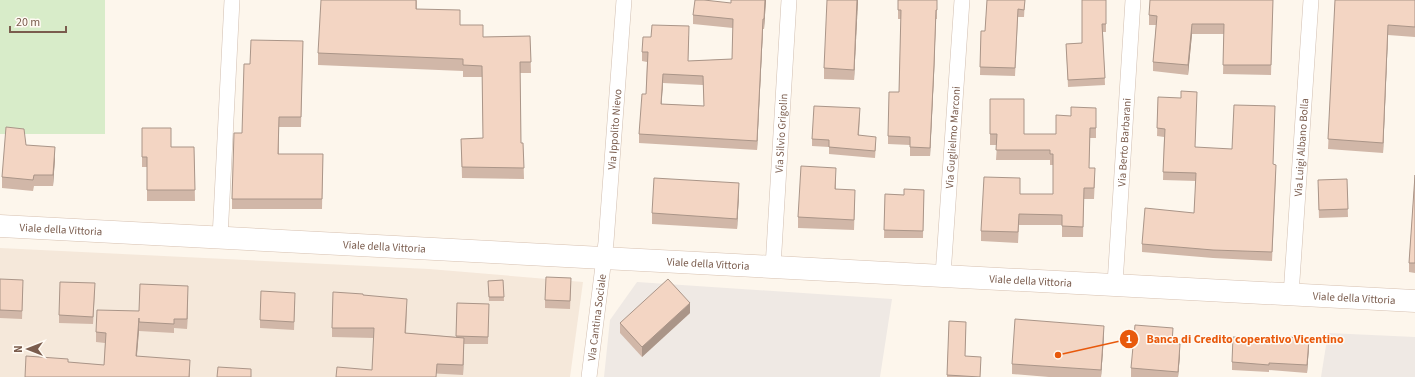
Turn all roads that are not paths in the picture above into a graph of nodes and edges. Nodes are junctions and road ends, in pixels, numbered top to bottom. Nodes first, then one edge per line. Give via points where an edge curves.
1 (232, 0) edge
2 (624, 0) edge
3 (789, 0) edge
4 (962, 0) edge
5 (1133, 0) edge
6 (1311, 0) edge
7 (0, 226) edge
8 (220, 238) junction
9 (604, 258) junction
10 (773, 267) junction
11 (943, 276) junction
12 (1115, 284) junction
13 (1291, 295) junction
14 (1415, 301) edge
15 (589, 377) edge

1 - 8 street
2 - 9 street, Via Ippolito Nievo
3 - 10 street, Via Silvio Grigolin
4 - 11 street, Via Guglielmo Marconi
5 - 12 street, Via Berto Barbarani
6 - 13 street, Via Luigi Albano Bolla
7 - 8 street, Viale della Vittoria
8 - 9 street, Viale della Vittoria
9 - 10 street, Viale della Vittoria
9 - 15 street, Via Cantina Sociale
10 - 11 street, Viale della Vittoria
11 - 12 street, Viale della Vittoria
12 - 13 street, Viale della Vittoria
13 - 14 street, Viale della Vittoria

